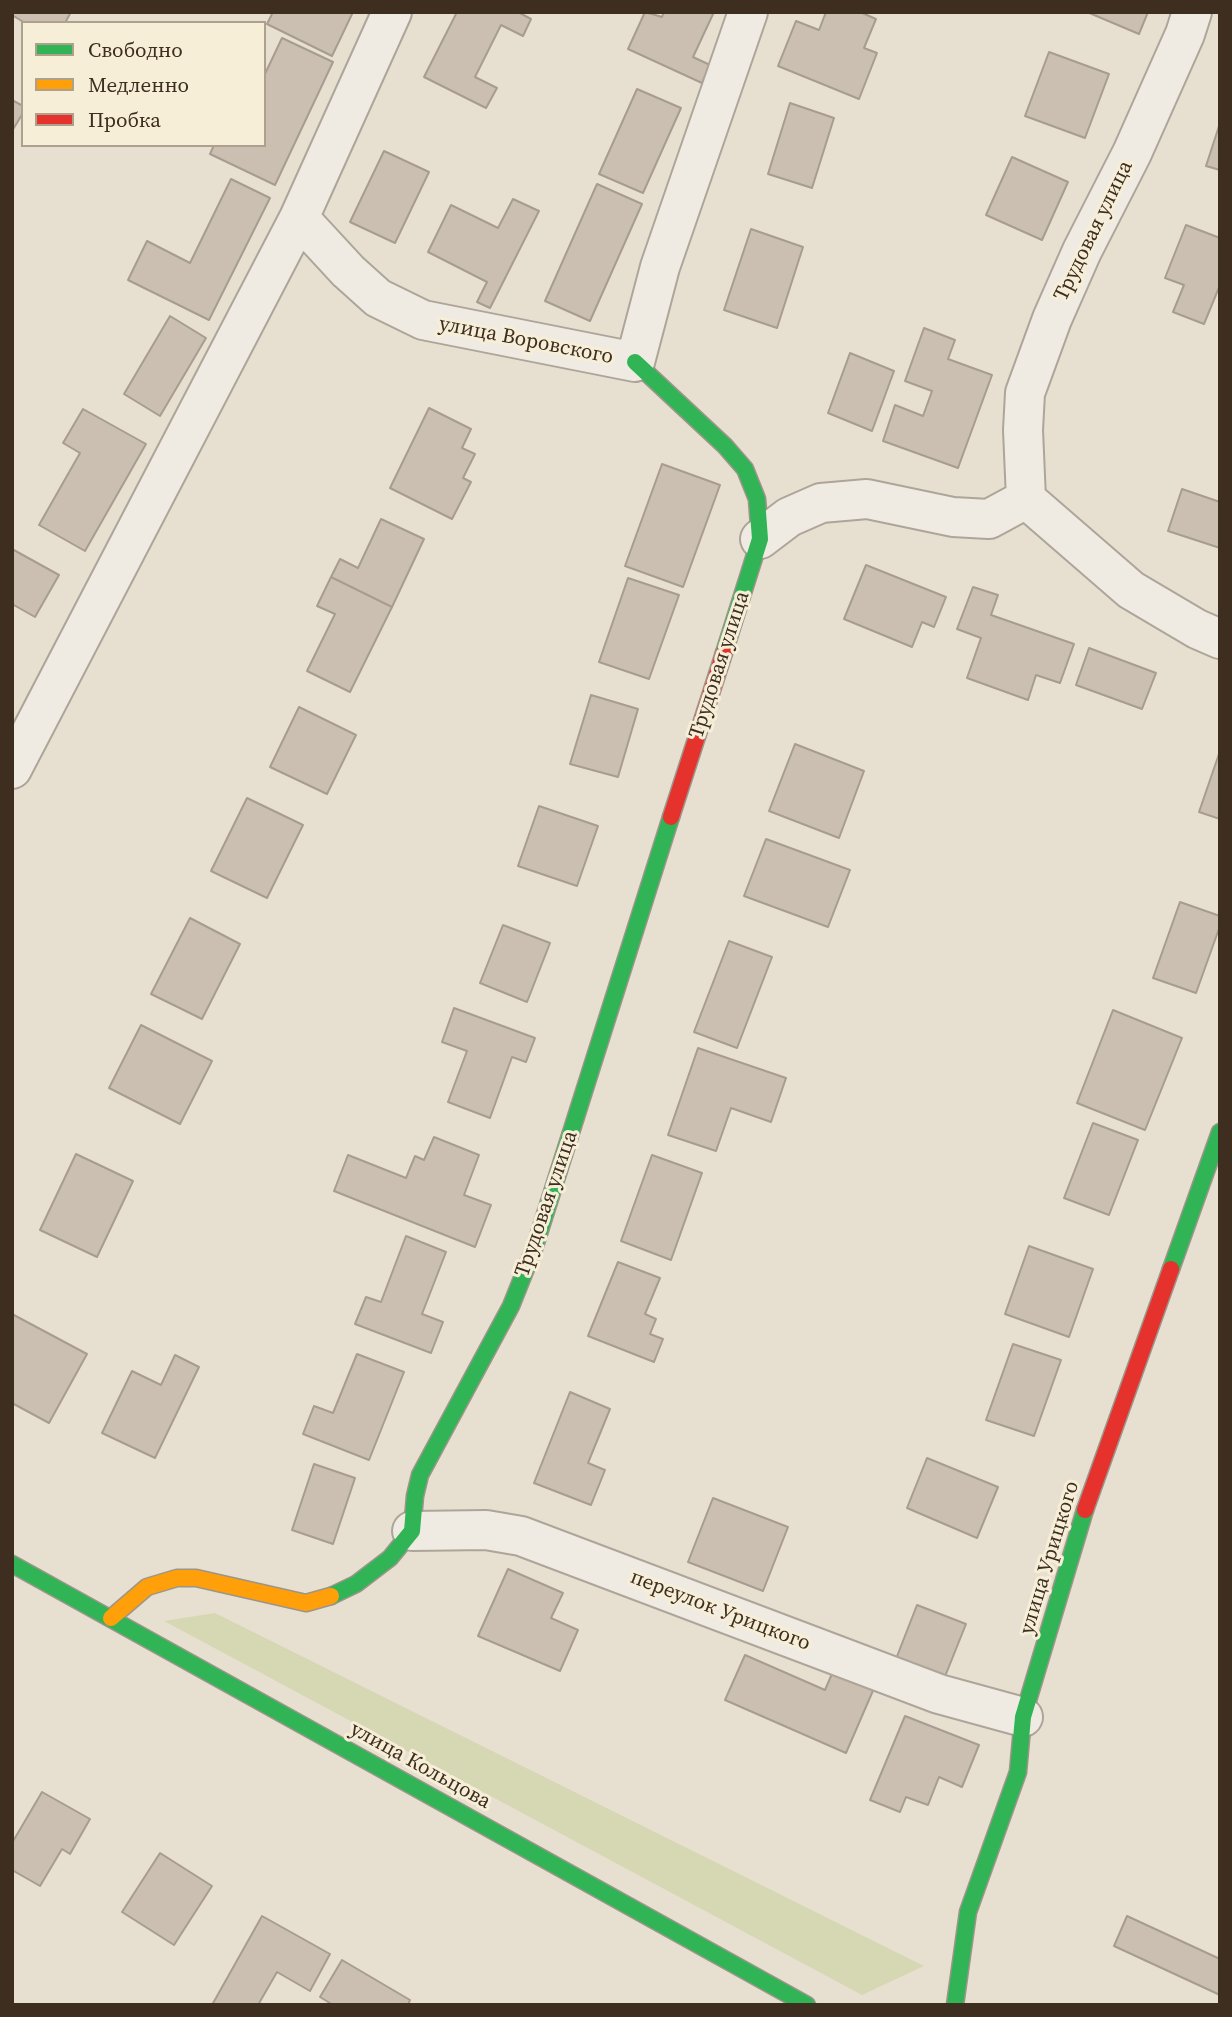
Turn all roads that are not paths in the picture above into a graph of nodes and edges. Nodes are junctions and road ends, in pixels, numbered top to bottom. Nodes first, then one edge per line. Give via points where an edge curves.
1 (392, 12) edge
2 (748, 12) edge
3 (1192, 12) edge
4 (299, 218) junction
5 (635, 362) junction
6 (1026, 499) junction
7 (760, 539) junction
8 (1220, 639) edge
9 (12, 769) edge
10 (1220, 1132) edge
11 (412, 1531) junction
12 (12, 1564) edge
13 (111, 1618) junction
14 (1023, 1717) junction
15 (807, 2005) edge
16 (955, 2005) edge

1 - 4 street
2 - 5 street, улица Воровского via 660,267
3 - 6 street, Трудовая улица via 1132,153 1057,308 1025,393
4 - 5 street, улица Воровского via 378,298 423,320
4 - 9 street
5 - 7 street via 745,469 757,499
6 - 7 street via 989,519 953,517 867,499 821,502 789,517
6 - 8 street via 1131,590
7 - 11 street, Трудовая улица via 535,1246 511,1306 420,1475
10 - 14 street, улица Урицкого via 1086,1508
11 - 13 street via 390,1558 356,1584 325,1599 306,1603 197,1578 177,1578 147,1587
11 - 14 street, переулок Урицкого via 520,1536 939,1693
12 - 13 street, улица Кольцова
13 - 15 street, улица Кольцова
14 - 16 street, улица Урицкого via 1018,1772 968,1912

